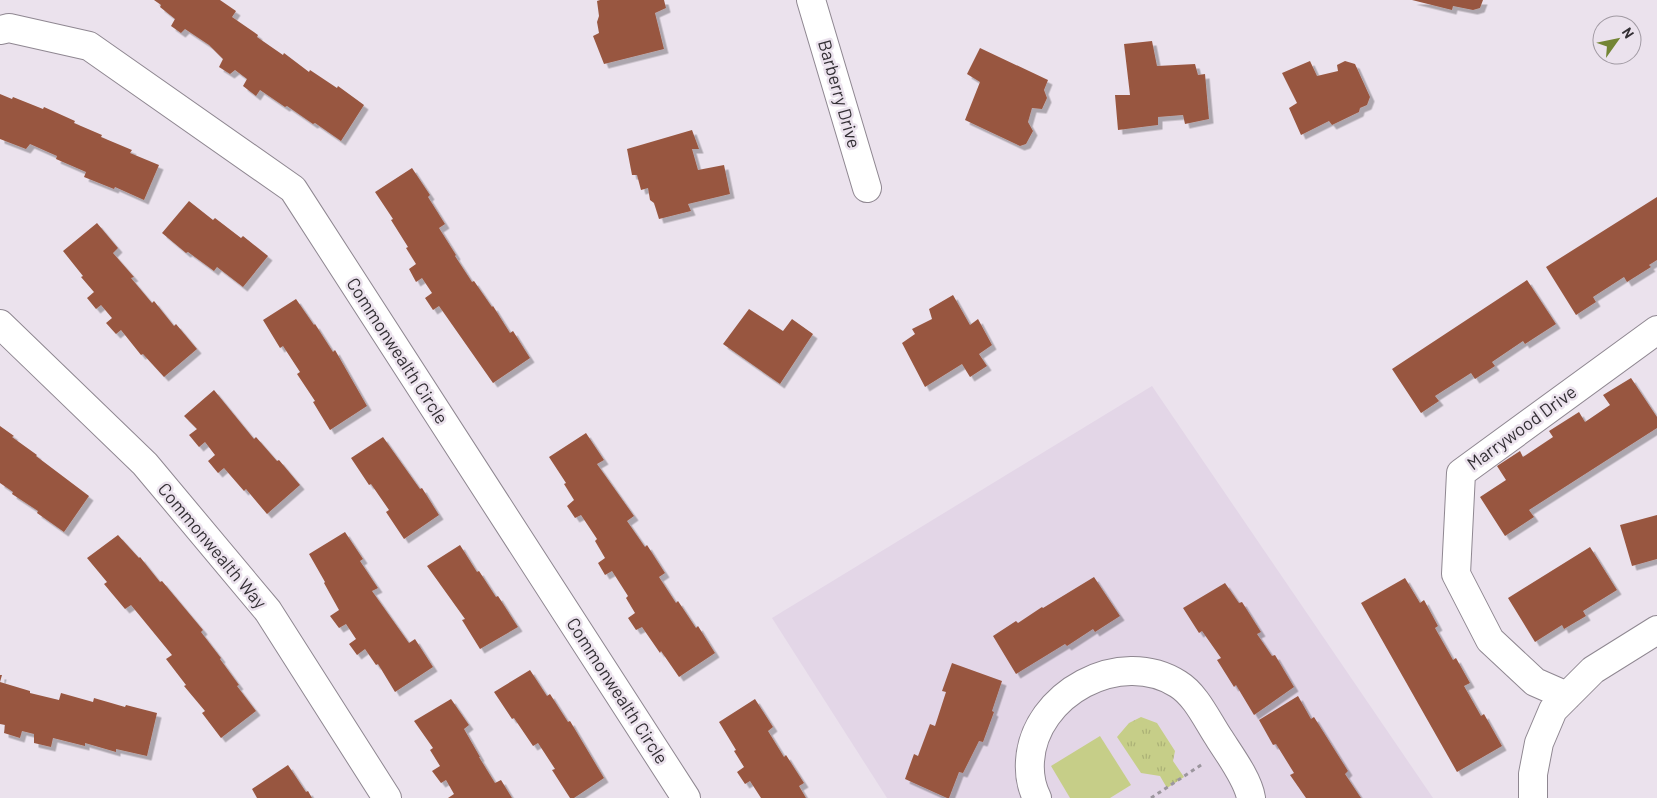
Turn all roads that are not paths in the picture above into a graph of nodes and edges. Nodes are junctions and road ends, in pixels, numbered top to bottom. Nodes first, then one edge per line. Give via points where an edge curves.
1 (814, 1) edge
2 (0, 30) edge
3 (867, 188) dead end
4 (0, 324) edge
5 (1657, 330) edge
6 (1657, 630) edge
7 (1567, 696) junction
8 (388, 798) edge
9 (686, 798) edge
10 (1038, 798) edge
11 (1251, 798) edge
12 (1533, 798) edge

1 - 3 street, Barberry Drive
2 - 9 street, Commonwealth Circle via 8,28 89,46 293,189
4 - 8 street, Commonwealth Way via 144,464 268,612
5 - 7 street, Marrywood Drive via 1461,473 1456,574 1490,640 1535,682
6 - 7 street via 1593,670
7 - 12 street via 1553,710 1540,743 1533,774
10 - 11 street via 1033,789 1030,754 1034,739 1051,708 1070,692 1093,680 1111,673 1141,670 1166,677 1188,692 1226,749

